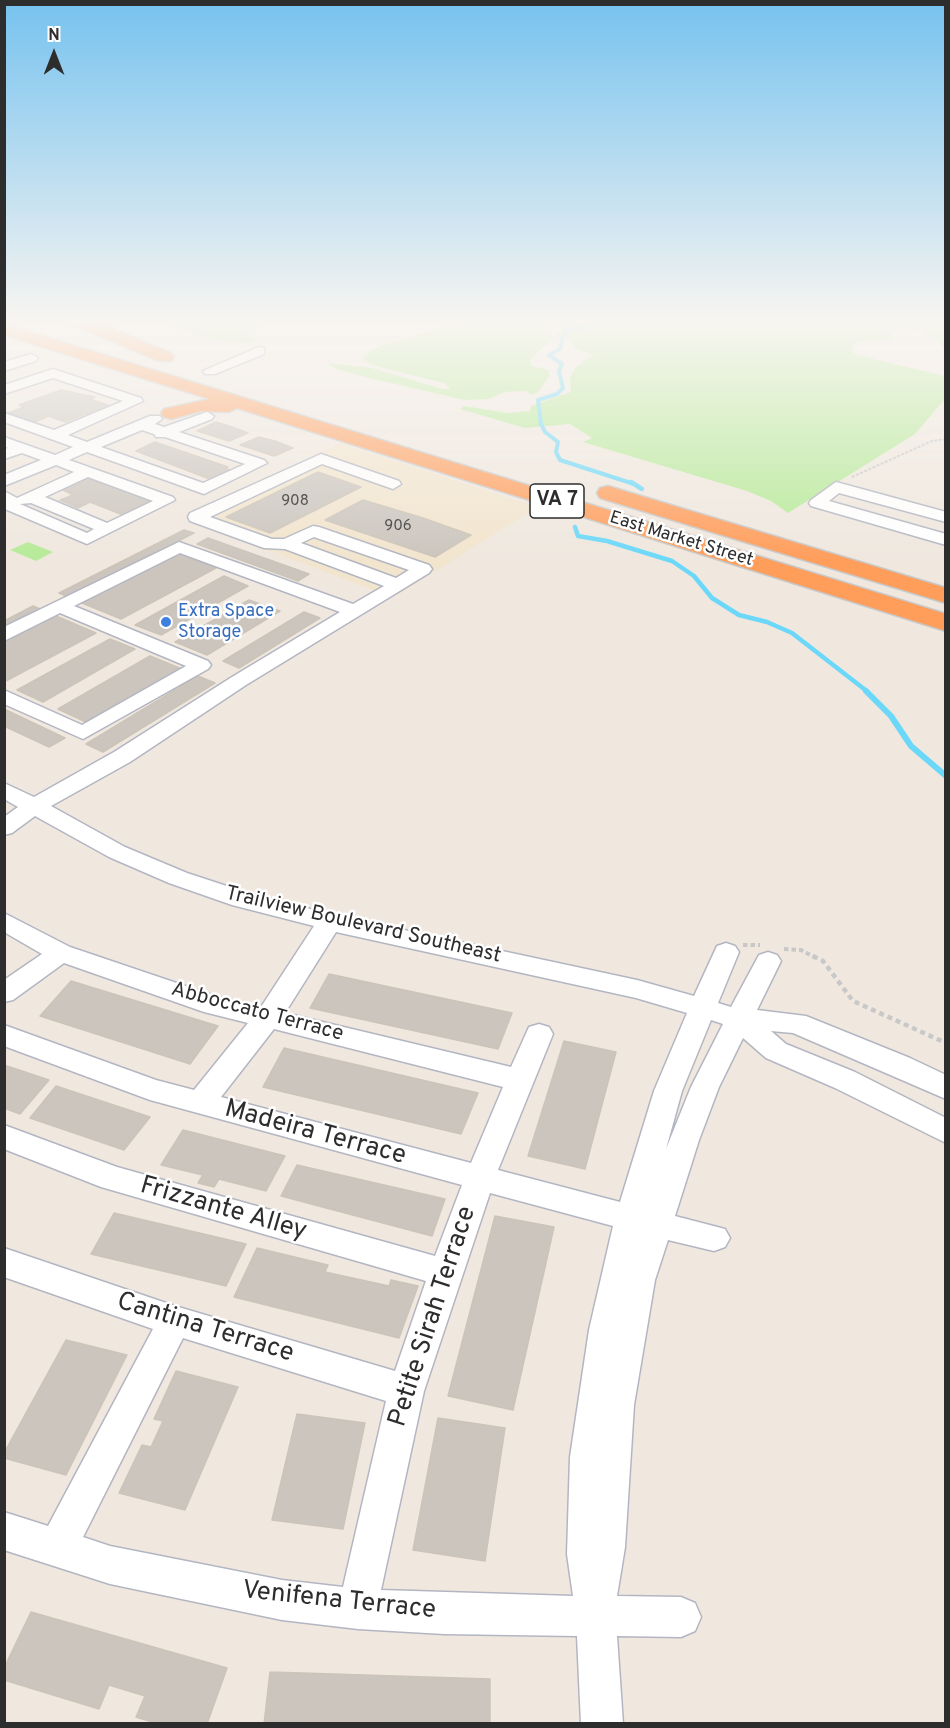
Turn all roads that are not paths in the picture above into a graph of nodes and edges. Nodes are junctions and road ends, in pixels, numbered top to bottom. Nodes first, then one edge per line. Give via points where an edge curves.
1 (135, 401) edge
2 (187, 401) edge
3 (233, 401) edge
4 (207, 416) dead end
5 (284, 416) junction
6 (4, 417) edge
7 (168, 423) junction
8 (55, 435) junction
9 (4, 441) edge
10 (88, 446) junction
11 (22, 448) junction
12 (4, 455) edge
13 (112, 455) junction
14 (55, 460) junction
15 (87, 472) junction
16 (4, 481) edge
17 (393, 484) dead end
18 (585, 486) dead end
19 (31, 496) junction
20 (8, 501) edge
21 (673, 513) junction
22 (945, 517) edge
23 (108, 529) junction
24 (945, 540) edge
25 (287, 544) junction
26 (723, 553) junction
27 (945, 579) edge
28 (398, 585) junction
29 (945, 596) edge
30 (59, 606) junction
31 (354, 611) junction
32 (945, 623) edge
33 (4, 635) edge
34 (945, 640) edge
35 (4, 696) edge
36 (4, 790) edge
37 (35, 806) junction
38 (4, 828) edge
39 (4, 921) edge
40 (330, 922) junction
41 (726, 952) dead end
42 (61, 953) junction
43 (768, 961) road end
44 (4, 993) edge
45 (703, 1007) junction
46 (739, 1018) junction
47 (267, 1019) junction
48 (538, 1034) dead end
49 (4, 1035) edge
50 (519, 1080) junction
51 (945, 1088) edge
52 (200, 1103) junction
53 (945, 1132) edge
54 (4, 1136) edge
55 (480, 1178) junction
56 (643, 1221) junction
57 (714, 1238) dead end
58 (4, 1262) edge
59 (445, 1273) junction
60 (175, 1321) junction
61 (406, 1390) junction
62 (4, 1531) edge
63 (57, 1549) junction
64 (358, 1609) junction
65 (596, 1615) junction
66 (681, 1617) dead end
67 (602, 1724) edge

1 - 8 street
2 - 7 highway
3 - 5 highway, East Market Street / VA 7
4 - 7 street
5 - 7 highway via 212,405
5 - 26 highway, East Market Street / VA 7
6 - 8 street
7 - 10 street via 142,424
7 - 13 street via 138,444
7 - 13 street via 259,463 204,489
8 - 10 street
9 - 11 street
10 - 13 street
10 - 14 street
11 - 12 street
11 - 14 street
14 - 15 street
14 - 16 street
15 - 19 street
15 - 23 street via 167,500
17 - 25 street via 321,459 196,517 270,544
18 - 21 highway, East Market Street / VA 7
19 - 20 street
19 - 23 street
20 - 23 street via 87,539
21 - 27 highway
21 - 29 highway, East Market Street / VA 7
22 - 24 street via 836,487 817,503
25 - 28 street
25 - 28 street via 313,531 423,569
26 - 32 highway, East Market Street / VA 7
26 - 34 highway
28 - 31 street
30 - 31 street via 179,547
30 - 33 street
30 - 35 street via 201,665 83,733
31 - 37 street via 122,757
36 - 37 street, Trailview Boulevard Southeast
37 - 38 street
37 - 40 street, Trailview Boulevard Southeast via 117,852 178,878
39 - 42 street, Abboccato Terrace
40 - 45 street, Trailview Boulevard Southeast
40 - 47 street
41 - 45 street
42 - 44 street
42 - 47 street, Abboccato Terrace
43 - 46 street
45 - 46 street, Trailview Boulevard Southeast
45 - 56 street via 668,1091
46 - 51 street, Trailview Boulevard Southeast via 796,1023 900,1065
46 - 53 street, Trailview Boulevard Southeast via 776,1051 855,1085
46 - 56 street
47 - 50 street, Abboccato Terrace
47 - 52 street
48 - 50 street, Petite Sirah Terrace
49 - 52 street, Madeira Terrace via 150,1089
50 - 55 street, Petite Sirah Terrace
52 - 55 street, Madeira Terrace
54 - 59 street, Frizzante Alley via 112,1178
55 - 56 street, Madeira Terrace
55 - 59 street, Petite Sirah Terrace
56 - 57 street, Madeira Terrace
56 - 65 street via 639,1280 616,1405 606,1547
58 - 60 street, Cantina Terrace
59 - 61 street, Petite Sirah Terrace
60 - 61 street, Cantina Terrace
60 - 63 street
61 - 64 street, Petite Sirah Terrace
62 - 63 street, Venifena Terrace
63 - 64 street, Venifena Terrace via 201,1585
64 - 65 street, Venifena Terrace
65 - 66 street, Venifena Terrace
65 - 67 street

